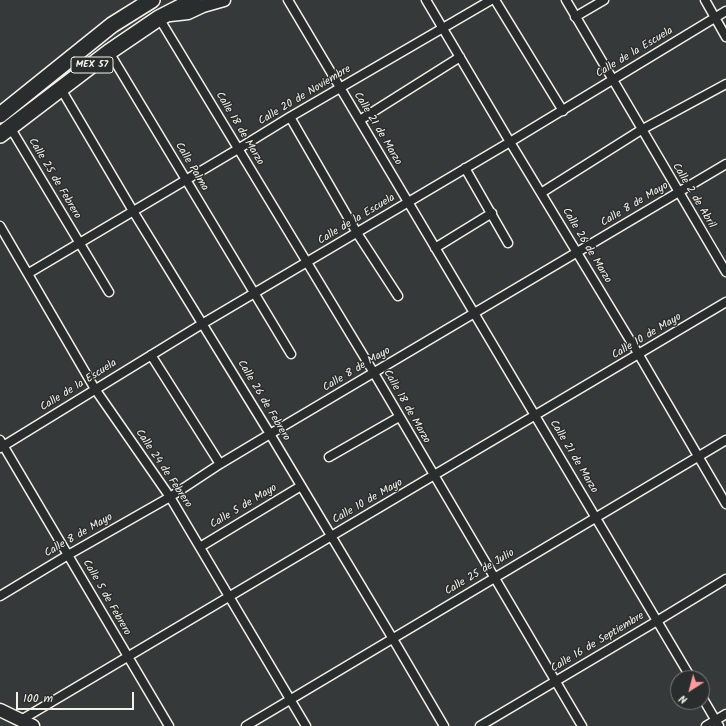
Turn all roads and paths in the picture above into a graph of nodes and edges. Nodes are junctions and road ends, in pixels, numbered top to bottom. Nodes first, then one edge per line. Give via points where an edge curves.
1 (152, 0) edge
2 (224, 0) edge
3 (288, 0) edge
4 (426, 0) edge
5 (491, 0) edge
6 (495, 0) edge
7 (566, 0) edge
8 (604, 0) edge
9 (705, 0) edge
10 (191, 1) edge
11 (726, 11) edge
12 (162, 17) junction
13 (575, 17) junction
14 (715, 18) junction
15 (443, 29) junction
16 (726, 37) edge
17 (109, 52) junction
18 (460, 57) junction
19 (612, 80) junction
20 (726, 84) edge
21 (340, 88) junction
22 (61, 89) junction
23 (563, 111) junction
24 (0, 114) edge
25 (290, 117) junction
26 (360, 120) junction
27 (642, 130) junction
28 (5, 131) edge
29 (510, 142) junction
30 (238, 149) junction
31 (726, 164) edge
32 (466, 168) junction
33 (186, 180) junction
34 (541, 192) junction
35 (678, 192) junction
36 (408, 203) junction
37 (133, 211) junction
38 (492, 213) junction
39 (0, 226) edge
40 (357, 233) junction
41 (79, 243) junction
42 (508, 243) dead end
43 (435, 248) junction
44 (577, 253) junction
45 (308, 263) junction
46 (726, 272) edge
47 (29, 273) junction
48 (109, 292) dead end
49 (255, 293) junction
50 (398, 296) dead end
51 (726, 302) edge
52 (474, 313) junction
53 (202, 324) junction
54 (291, 354) dead end
55 (151, 355) junction
56 (639, 355) junction
57 (374, 373) junction
58 (95, 389) junction
59 (535, 415) junction
60 (399, 417) junction
61 (270, 434) junction
62 (726, 440) edge
63 (1, 445) edge
64 (698, 456) junction
65 (329, 457) dead end
66 (220, 464) junction
67 (434, 476) junction
68 (301, 486) junction
69 (170, 497) junction
70 (726, 504) edge
71 (596, 517) junction
72 (331, 537) junction
73 (200, 547) junction
74 (68, 555) junction
75 (494, 577) junction
76 (726, 578) edge
77 (0, 596) edge
78 (229, 597) junction
79 (657, 621) junction
80 (393, 639) junction
81 (128, 656) junction
82 (686, 670) edge
83 (556, 681) junction
84 (290, 700) junction
85 (0, 710) edge
86 (710, 710) edge
87 (726, 714) edge
88 (21, 720) junction
89 (718, 723) edge
90 (33, 726) edge
91 (170, 726) edge
92 (246, 726) edge
93 (306, 726) edge
94 (444, 726) edge
95 (480, 726) edge
96 (582, 726) edge
97 (706, 726) edge

1 - 24 highway, MEX 57 via 112,25
2 - 12 street via 188,13
3 - 21 street, Calle 21 de Marzo
4 - 15 street, Calle 26 de Marzo
5 - 15 street, Calle 20 de Noviembre
6 - 23 street
7 - 13 street, Calle 2 de Abril
8 - 13 street
9 - 14 street
10 - 12 highway, MEX 57
11 - 14 street, Calle de la Escuela
12 - 17 highway, MEX 57
12 - 30 street, Calle 18 de Marzo
13 - 19 street, Calle 2 de Abril
14 - 16 street
14 - 19 street, Calle de la Escuela
15 - 18 street, Calle 26 de Marzo
15 - 21 street, Calle 20 de Noviembre
17 - 22 highway, MEX 57
17 - 33 street, Calle Palma
18 - 26 street
18 - 29 street, Calle 26 de Marzo
19 - 23 street, Calle de la Escuela
19 - 27 street, Calle 2 de Abril
20 - 27 street
21 - 25 street, Calle 20 de Noviembre
21 - 26 street, Calle 21 de Marzo
22 - 28 highway, MEX 57
22 - 37 street, Calle 26 de Febrero
23 - 29 street, Calle de la Escuela
25 - 30 street, Calle 20 de Noviembre
25 - 40 street
26 - 36 street, Calle 21 de Marzo
27 - 34 street
27 - 35 street, Calle 2 de Abril
28 - 41 street, Calle 25 de Febrero
29 - 32 street, Calle de la Escuela
29 - 34 street, Calle 26 de Marzo
30 - 33 street, Calle 20 de Noviembre
30 - 45 street, Calle 18 de Marzo
31 - 35 street, Calle 8 de Mayo
32 - 36 street, Calle de la Escuela
32 - 38 street
33 - 37 street, Calle 20 de Noviembre
33 - 49 street, Calle Palma
34 - 44 street, Calle 26 de Marzo
35 - 44 street, Calle 8 de Mayo
35 - 46 street, Calle 2 de Abril
36 - 40 street, Calle de la Escuela
36 - 43 street, Calle 21 de Marzo
37 - 41 street, Calle 20 de Noviembre
37 - 53 street, Calle 26 de Febrero
38 - 42 street
38 - 43 street
39 - 47 street, Calle 24 de Febrero
40 - 45 street, Calle de la Escuela
40 - 50 street
41 - 47 street, Calle 20 de Noviembre
41 - 48 street, Calle 25 de Febrero
43 - 52 street, Calle 21 de Marzo
44 - 52 street, Calle 8 de Mayo
44 - 56 street, Calle 26 de Marzo
45 - 49 street, Calle de la Escuela
45 - 57 street, Calle 18 de Marzo
47 - 58 street, Calle 24 de Febrero
49 - 53 street, Calle de la Escuela
49 - 54 street, Calle Palma
51 - 56 street, Calle 10 de Mayo
52 - 57 street, Calle 8 de Mayo
52 - 59 street, Calle 21 de Marzo
53 - 55 street, Calle de la Escuela
53 - 61 street, Calle 26 de Febrero
55 - 58 street, Calle de la Escuela
55 - 66 street
56 - 59 street, Calle 10 de Mayo
56 - 64 street, Calle 26 de Marzo
57 - 60 street, Calle 18 de Marzo
57 - 61 street, Calle 8 de Mayo
58 - 63 street, Calle de la Escuela
58 - 69 street, Calle 24 de Febrero
59 - 67 street, Calle 10 de Mayo
59 - 71 street, Calle 21 de Marzo
60 - 65 street
60 - 67 street, Calle 18 de Marzo
61 - 66 street, Calle 8 de Mayo
61 - 68 street, Calle 26 de Febrero
62 - 64 street, Calle 25 de Julio
63 - 74 street, Calle 5 de Febrero
64 - 70 street, Calle 26 de Marzo
64 - 71 street, Calle 25 de Julio
66 - 69 street, Calle 8 de Mayo
67 - 72 street, Calle 10 de Mayo
67 - 75 street, Calle 18 de Marzo
68 - 72 street, Calle 26 de Febrero
68 - 73 street, Calle 5 de Mayo
69 - 73 street, Calle 24 de Febrero
69 - 74 street, Calle 8 de Mayo
71 - 75 street, Calle 25 de Julio
71 - 79 street, Calle 21 de Marzo
72 - 78 street, Calle 10 de Mayo
72 - 80 street, Calle 26 de Febrero
73 - 78 street, Calle 24 de Febrero
74 - 77 street, Calle 8 de Mayo
74 - 81 street, Calle 5 de Febrero
75 - 80 street, Calle 25 de Julio
75 - 83 street, Calle 18 de Marzo
76 - 79 street, Calle 16 de Septiembre
78 - 81 street, Calle 10 de Mayo
78 - 84 street, Calle 24 de Febrero
79 - 82 street, Calle 21 de Marzo
79 - 83 street, Calle 16 de Septiembre
80 - 84 street, Calle 25 de Julio
80 - 94 street, Calle 26 de Febrero
81 - 88 street, Calle 10 de Mayo
81 - 91 street, Calle 5 de Febrero
83 - 95 street, Calle 16 de Septiembre
83 - 96 street, Calle 18 de Marzo
84 - 92 street, Calle 25 de Julio
84 - 93 street, Calle 24 de Febrero
85 - 88 street
86 - 89 street
87 - 89 street
88 - 90 street
89 - 97 street

